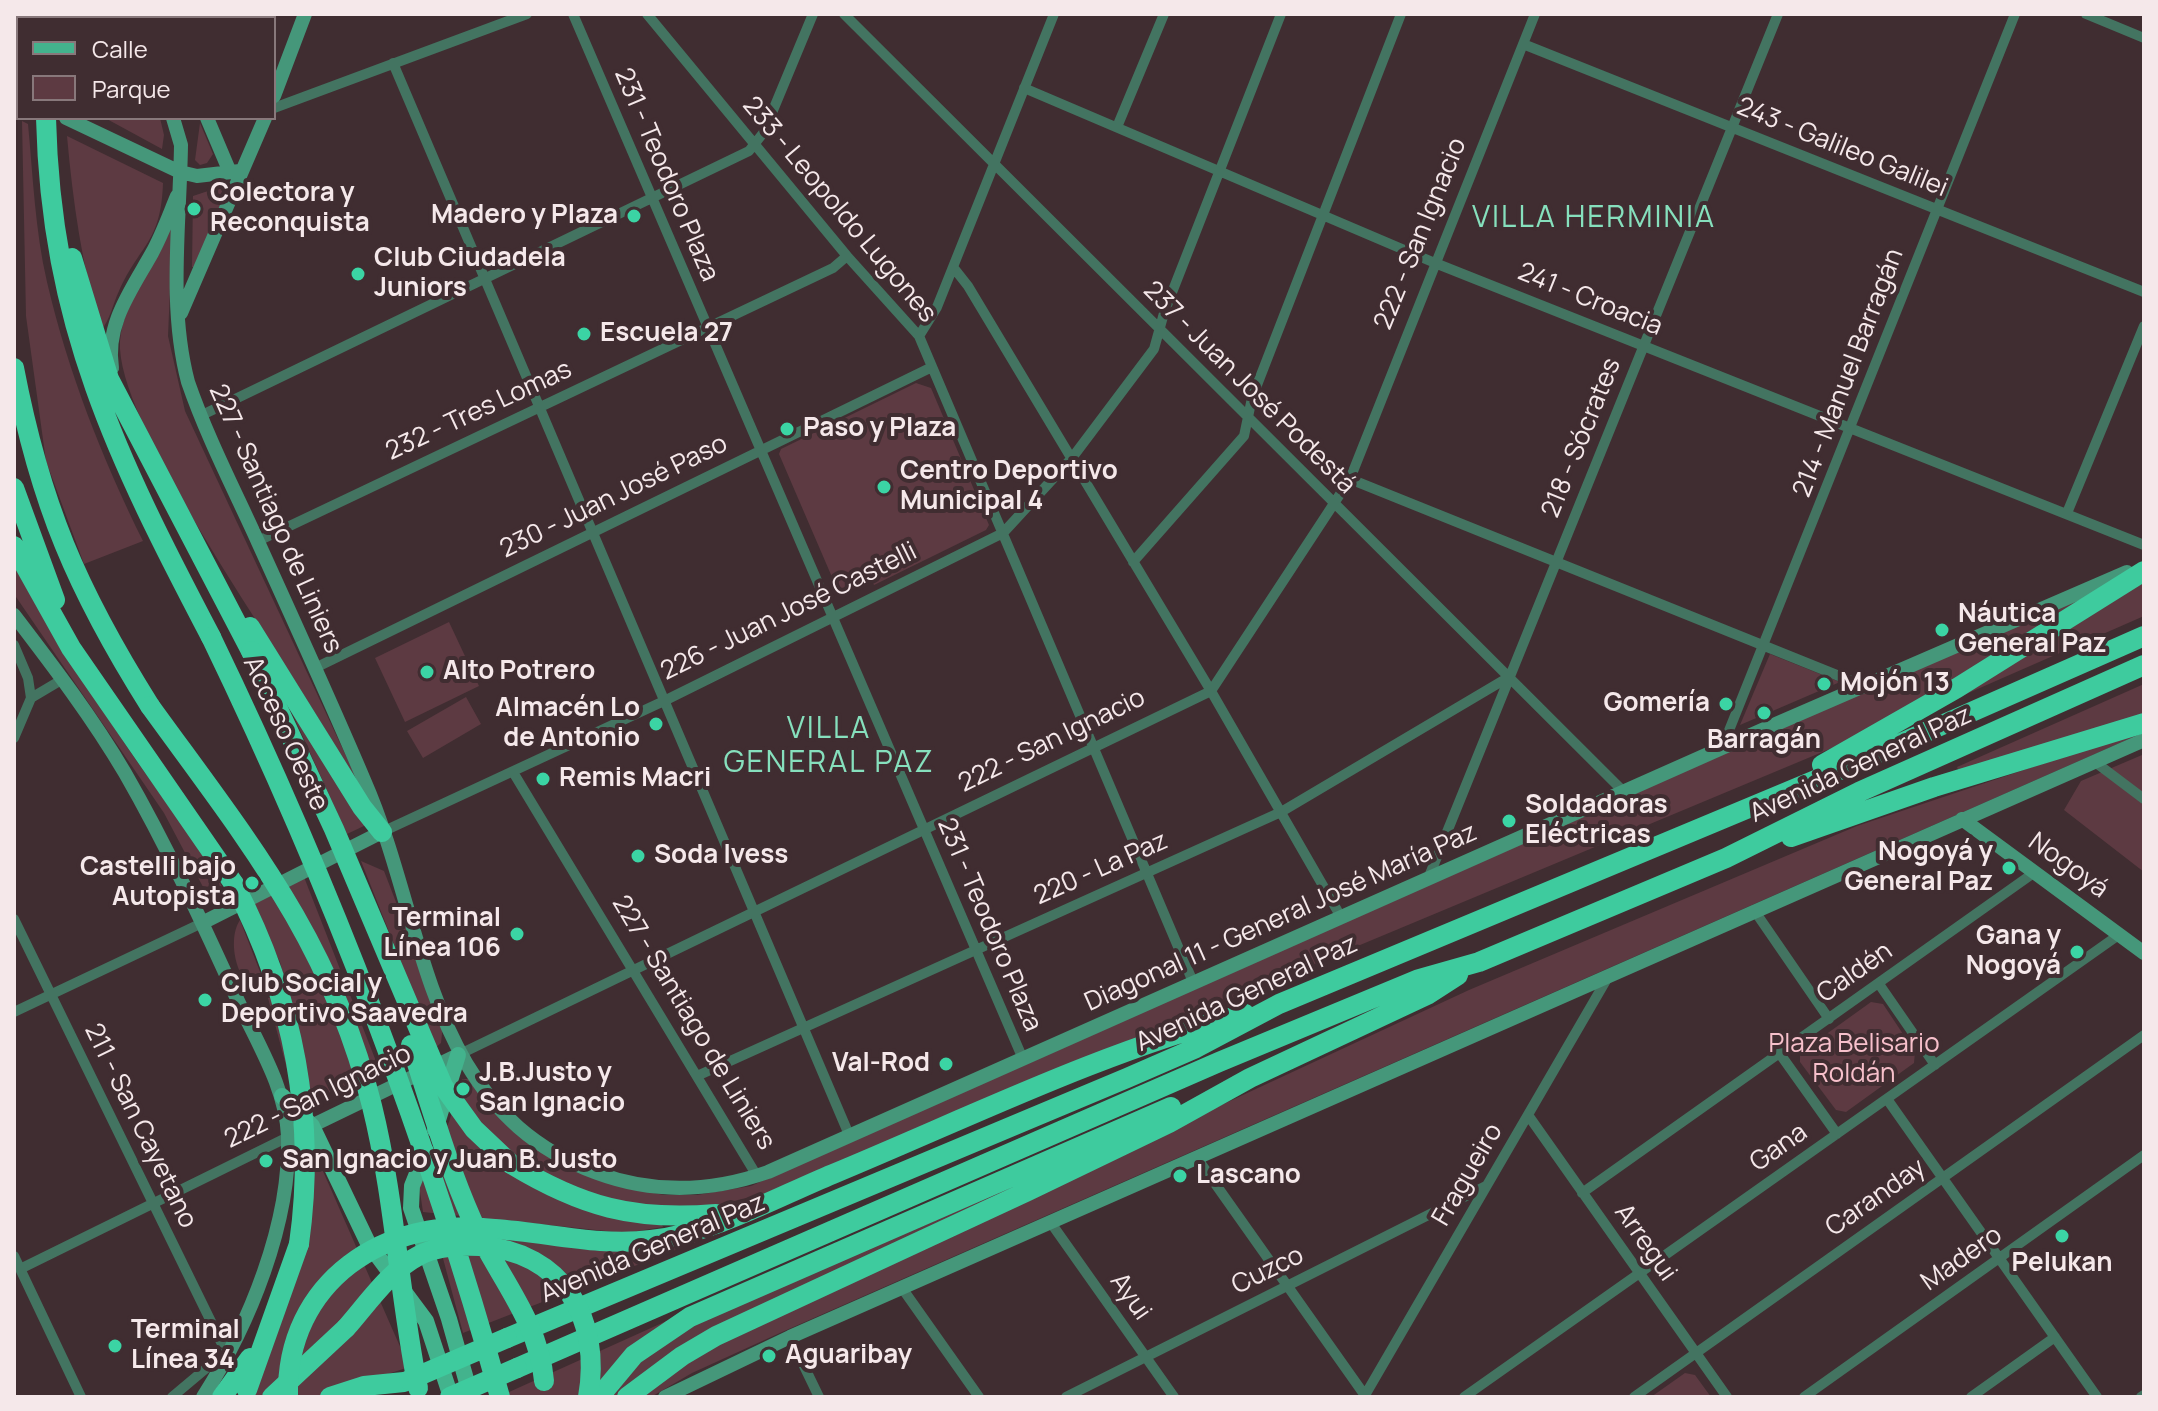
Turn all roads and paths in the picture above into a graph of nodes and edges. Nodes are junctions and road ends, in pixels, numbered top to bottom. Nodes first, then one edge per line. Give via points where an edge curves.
1 (305, 14) edge
2 (527, 14) edge
3 (573, 14) edge
4 (647, 14) edge
5 (813, 14) edge
6 (844, 14) edge
7 (1054, 14) edge
8 (1164, 14) edge
9 (1281, 14) edge
10 (1401, 14) edge
11 (1535, 14) edge
12 (1778, 14) edge
13 (2015, 14) edge
14 (2086, 14) edge
15 (510, 17) edge
16 (2144, 38) edge
17 (1523, 44) junction
18 (393, 63) junction
19 (1024, 88) junction
20 (276, 91) edge
21 (276, 107) edge
22 (70, 120) edge
23 (174, 120) edge
24 (181, 120) edge
25 (208, 120) edge
26 (264, 120) edge
27 (46, 122) edge
28 (1117, 127) junction
29 (1732, 128) junction
30 (181, 145) junction
31 (756, 147) junction
32 (991, 164) junction
33 (48, 165) junction
34 (1219, 170) junction
35 (235, 171) junction
36 (180, 172) junction
37 (180, 188) junction
38 (652, 198) junction
39 (1936, 210) junction
40 (1324, 217) junction
41 (847, 256) junction
42 (1435, 263) junction
43 (953, 267) junction
44 (484, 280) junction
45 (2144, 292) edge
46 (177, 321) junction
47 (2144, 326) edge
48 (707, 327) junction
49 (1161, 332) junction
50 (919, 336) junction
51 (1643, 345) junction
52 (932, 367) junction
53 (14, 368) edge
54 (119, 399) junction
55 (538, 408) junction
56 (200, 416) junction
57 (1248, 419) junction
58 (1852, 430) junction
59 (761, 450) junction
60 (1072, 458) junction
61 (1350, 479) junction
62 (14, 488) edge
63 (1335, 506) junction
64 (176, 507) junction
65 (2067, 513) junction
66 (590, 532) junction
67 (1003, 533) junction
68 (258, 541) junction
69 (2144, 545) edge
70 (14, 546) edge
71 (1556, 561) junction
72 (1133, 562) junction
73 (2144, 568) edge
74 (14, 615) edge
75 (833, 617) junction
76 (2144, 636) edge
77 (1764, 644) junction
78 (14, 645) edge
79 (2144, 665) edge
80 (315, 668) junction
81 (1510, 677) junction
82 (63, 679) junction
83 (1864, 686) junction
84 (1211, 691) junction
85 (102, 692) junction
86 (31, 698) junction
87 (664, 701) junction
88 (2144, 723) edge
89 (14, 738) edge
90 (2144, 740) edge
91 (1093, 748) junction
92 (1722, 748) junction
93 (2095, 762) junction
94 (513, 772) junction
95 (1624, 792) junction
96 (2144, 799) edge
97 (1281, 812) junction
98 (1722, 819) junction
99 (1962, 819) junction
100 (924, 830) junction
101 (382, 832) junction
102 (1726, 858) junction
103 (1147, 872) junction
104 (2035, 872) junction
105 (1428, 879) junction
106 (1754, 910) junction
107 (754, 913) junction
108 (1341, 917) junction
109 (14, 919) edge
110 (202, 923) junction
111 (2120, 934) junction
112 (381, 944) junction
113 (976, 949) junction
114 (2144, 953) edge
115 (1479, 962) junction
116 (634, 971) junction
117 (1609, 975) junction
118 (1193, 982) junction
119 (1879, 984) junction
120 (51, 993) junction
121 (1279, 1004) junction
122 (14, 1012) edge
123 (1829, 1019) junction
124 (803, 1028) junction
125 (2144, 1035) edge
126 (1780, 1054) junction
127 (458, 1055) junction
128 (1023, 1059) junction
129 (1935, 1065) junction
130 (697, 1076) junction
131 (1250, 1078) junction
132 (282, 1096) junction
133 (1887, 1099) junction
134 (1528, 1115) junction
135 (312, 1126) junction
136 (1837, 1134) junction
137 (288, 1137) junction
138 (850, 1137) junction
139 (2144, 1155) edge
140 (1197, 1158) junction
141 (757, 1176) junction
142 (1944, 1178) junction
143 (1488, 1185) junction
144 (1582, 1193) junction
145 (154, 1204) junction
146 (748, 1210) junction
147 (1051, 1223) junction
148 (14, 1256) edge
149 (2000, 1258) junction
150 (20, 1269) junction
151 (1639, 1273) junction
152 (1287, 1286) junction
153 (902, 1288) junction
154 (269, 1328) junction
155 (790, 1337) junction
156 (2055, 1337) junction
157 (233, 1347) junction
158 (1696, 1353) junction
159 (1146, 1357) junction
160 (413, 1387) edge
161 (247, 1390) dead end
162 (1365, 1396) edge
163 (81, 1397) edge
164 (172, 1397) edge
165 (203, 1397) edge
166 (222, 1397) edge
167 (272, 1397) edge
168 (288, 1397) edge
169 (330, 1397) edge
170 (371, 1397) edge
171 (451, 1397) edge
172 (471, 1397) edge
173 (500, 1397) edge
174 (543, 1397) edge
175 (588, 1397) edge
176 (599, 1397) edge
177 (627, 1397) edge
178 (665, 1397) edge
179 (819, 1397) edge
180 (979, 1397) edge
181 (1066, 1397) edge
182 (1174, 1397) edge
183 (1464, 1397) edge
184 (1634, 1397) edge
185 (1727, 1397) edge
186 (1804, 1397) edge
187 (1971, 1397) edge
188 (2097, 1397) edge

1 - 20 street
2 - 15 street
3 - 38 street, 231 - Teodoro Plaza
4 - 31 street, 233 - Leopoldo Lugones
5 - 31 street
6 - 32 street, 237 - Juan José Podestá
7 - 19 street
8 - 28 street
9 - 34 street, 226 - Juan José Castelli
10 - 40 street
11 - 17 street, 222 - San Ignacio
12 - 29 street, 218 - Sócrates
13 - 39 street, 214 - Manuel Barragán
14 - 16 street
15 - 18 street
17 - 29 street, 243 - Galileo Galilei
17 - 42 street, 222 - San Ignacio
18 - 21 street
18 - 44 street
19 - 28 street, 241 - Croacia
19 - 32 street
22 - 36 street
23 - 30 street, 227 - Santiago de Liniers
24 - 30 street
25 - 35 street
26 - 35 street
27 - 33 highway, Acceso Oeste
28 - 34 street, 241 - Croacia
29 - 39 street, 243 - Galileo Galilei
29 - 51 street, 218 - Sócrates
30 - 36 street, 227 - Santiago de Liniers
31 - 38 street
31 - 41 street, 233 - Leopoldo Lugones
32 - 43 street
32 - 49 street, 237 - Juan José Podestá
33 - 54 highway via 100,359
33 - 173 highway, Acceso Oeste, bridge via 60,266 86,369 146,513 264,746 333,906 430,1173
34 - 40 street, 241 - Croacia
34 - 49 street, 226 - Juan José Castelli
35 - 36 street via 197,176
35 - 46 street
36 - 37 street, 227 - Santiago de Liniers
37 - 46 street, 227 - Santiago de Liniers
37 - 54 street via 115,324 111,357
38 - 44 street
38 - 48 street, 231 - Teodoro Plaza
39 - 45 street, 243 - Galileo Galilei
39 - 58 street, 214 - Manuel Barragán
40 - 42 street, 241 - Croacia
40 - 57 street
41 - 48 street, 232 - Tres Lomas via 833,268
41 - 50 street, 233 - Leopoldo Lugones
42 - 51 street, 241 - Croacia
42 - 61 street, 222 - San Ignacio
43 - 50 street
43 - 60 street
44 - 55 street
44 - 56 street
46 - 56 street, 227 - Santiago de Liniers via 179,350
47 - 65 street
48 - 55 street, 232 - Tres Lomas
48 - 59 street, 231 - Teodoro Plaza
49 - 57 street, 237 - Juan José Podestá
49 - 60 street, 226 - Juan José Castelli via 1154,349
50 - 52 street, 233 - Leopoldo Lugones
51 - 58 street, 241 - Croacia
51 - 71 street, 218 - Sócrates
52 - 59 street, 230 - Juan José Paso
52 - 67 street, 233 - Leopoldo Lugones
53 - 160 highway, bridge via 35,469 90,604 150,706 285,895 335,993 378,1136
54 - 64 highway
55 - 66 street
55 - 68 street, 232 - Tres Lomas
56 - 68 street, 227 - Santiago de Liniers
57 - 63 street, 237 - Juan José Podestá
57 - 72 street via 1244,436
58 - 65 street, 241 - Croacia
58 - 77 street, 214 - Manuel Barragán
59 - 66 street, 230 - Juan José Paso
59 - 75 street, 231 - Teodoro Plaza
60 - 67 street, 226 - Juan José Castelli
60 - 72 street
61 - 63 street, 222 - San Ignacio
61 - 71 street
62 - 85 highway via 53,595
63 - 81 street, 237 - Juan José Podestá
63 - 84 street, 222 - San Ignacio
64 - 101 highway
64 - 112 highway, bridge via 251,651
65 - 69 street, 241 - Croacia
66 - 80 street, 230 - Juan José Paso
66 - 87 street
67 - 75 street, 226 - Juan José Castelli
67 - 91 street, 233 - Leopoldo Lugones
68 - 80 street, 227 - Santiago de Liniers
70 - 85 highway via 43,603
71 - 77 street
71 - 81 street, 218 - Sócrates
72 - 84 street
73 - 83 street, Diagonal 11 - General José María Paz
73 - 98 highway via 1874,737
74 - 82 street
75 - 87 street, 226 - Juan José Castelli
75 - 100 street, 231 - Teodoro Plaza
76 - 98 highway, Avenida General Paz
77 - 83 street
77 - 92 street, 214 - Manuel Barragán
78 - 86 street
79 - 102 highway, Avenida General Paz via 1859,792
80 - 101 street, 227 - Santiago de Liniers via 375,804
81 - 95 street, 237 - Juan José Podestá
81 - 97 street, 220 - La Paz
81 - 105 street, 218 - Sócrates
82 - 86 street
82 - 110 street via 126,775
83 - 92 street, Diagonal 11 - General José María Paz
84 - 91 street, 222 - San Ignacio
84 - 97 street
85 - 154 highway, bridge via 234,884 266,951 297,1060 306,1172 299,1244
86 - 89 street
87 - 94 street, 226 - Juan José Castelli
87 - 107 street
88 - 102 highway
90 - 93 street
91 - 100 street, 222 - San Ignacio
91 - 103 street, 233 - Leopoldo Lugones
92 - 95 street, Diagonal 11 - General José María Paz
93 - 96 street
93 - 99 street
94 - 101 street, 226 - Juan José Castelli
94 - 116 street, 227 - Santiago de Liniers
95 - 105 street, Diagonal 11 - General José María Paz
97 - 103 street, 220 - La Paz
97 - 108 street
98 - 121 highway, Avenida General Paz
99 - 104 street, Nogoyá
99 - 106 street
100 - 107 street, 222 - San Ignacio
100 - 113 street, 231 - Teodoro Plaza
101 - 110 street, 226 - Juan José Castelli
101 - 127 street, 227 - Santiago de Liniers
102 - 115 highway, Avenida General Paz
103 - 113 street, 220 - La Paz
103 - 118 street, 233 - Leopoldo Lugones
104 - 111 street, Nogoyá
104 - 119 street, Caldén
105 - 108 street, Diagonal 11 - General José María Paz
106 - 117 street
106 - 123 street
107 - 116 street, 222 - San Ignacio
107 - 124 street
108 - 118 street, Diagonal 11 - General José María Paz
109 - 120 street, 211 - San Cayetano
110 - 120 street, 226 - Juan José Castelli
110 - 132 street
111 - 114 street, Nogoyá
111 - 129 street, Gana
112 - 146 highway, bridge via 443,1086 474,1129 511,1164 569,1196 634,1215
112 - 174 highway, bridge via 470,1217 537,1341
113 - 124 street, 220 - La Paz
113 - 128 street, 231 - Teodoro Plaza
115 - 131 highway via 1427,995
115 - 171 highway, Avenida General Paz, bridge via 1419,979 1219,1062
116 - 127 street, 222 - San Ignacio
116 - 130 street, 227 - Santiago de Liniers
117 - 134 street, Fragueiro
117 - 140 street
118 - 128 street, Diagonal 11 - General José María Paz
119 - 123 street, Caldén
119 - 129 street
120 - 122 street, 226 - Juan José Castelli
120 - 145 street, 211 - San Cayetano
121 - 146 highway via 1188,1029
121 - 160 highway, Avenida General Paz, bridge via 1169,1060 507,1338
123 - 126 street, Caldén
124 - 130 street, 220 - La Paz
124 - 138 street
125 - 142 street, Caranday
126 - 136 street
126 - 144 street, Caldén
127 - 135 street, 222 - San Ignacio
127 - 141 street, Diagonal 11 - General José María Paz via 511,1122 582,1168 664,1188 720,1186
127 - 172 main road via 442,1113 412,1186 415,1222
128 - 138 street, Diagonal 11 - General José María Paz
129 - 133 street, Gana
130 - 141 street, 227 - Santiago de Liniers
131 - 176 highway via 1192,1097 690,1317 634,1355
131 - 177 highway via 1155,1130 716,1336
132 - 135 main road
132 - 137 street
133 - 136 street, Gana
133 - 142 street
134 - 143 street, Fragueiro
134 - 144 street, Arregui
135 - 137 street, 222 - San Ignacio
135 - 171 main road via 368,1243 426,1321
136 - 151 street, Gana
137 - 145 street, 222 - San Ignacio
137 - 157 street via 280,1211 254,1299
138 - 141 street, Diagonal 11 - General José María Paz
139 - 149 street, Madero
140 - 147 street
140 - 152 street
142 - 149 street
142 - 158 street, Caranday
143 - 152 street, Cuzco
143 - 162 street, Fragueiro
144 - 151 street, Arregui
145 - 150 street, 222 - San Ignacio
145 - 157 street, 211 - San Cayetano via 221,1342
146 - 168 highway, bridge via 679,1235 635,1242 494,1229 429,1229 387,1242 351,1263 303,1320 289,1361
147 - 153 street
147 - 159 street, Ayui
148 - 150 street
149 - 156 street
149 - 186 street, Madero
150 - 163 street
151 - 158 street, Arregui
151 - 183 street, Gana
152 - 159 street, Cuzco
152 - 162 street
153 - 155 street
153 - 180 street
154 - 161 highway
154 - 166 highway
155 - 178 street
155 - 179 street
156 - 187 street
156 - 188 street
157 - 164 street
157 - 165 street
158 - 184 street, Caranday
158 - 185 street, Arregui
159 - 181 street, Cuzco
159 - 182 street, Ayui
160 - 169 highway via 364,1386
160 - 170 highway, Avenida General Paz
167 - 175 highway, bridge via 391,1277 419,1256 469,1245 510,1252 555,1276 587,1326 593,1358

